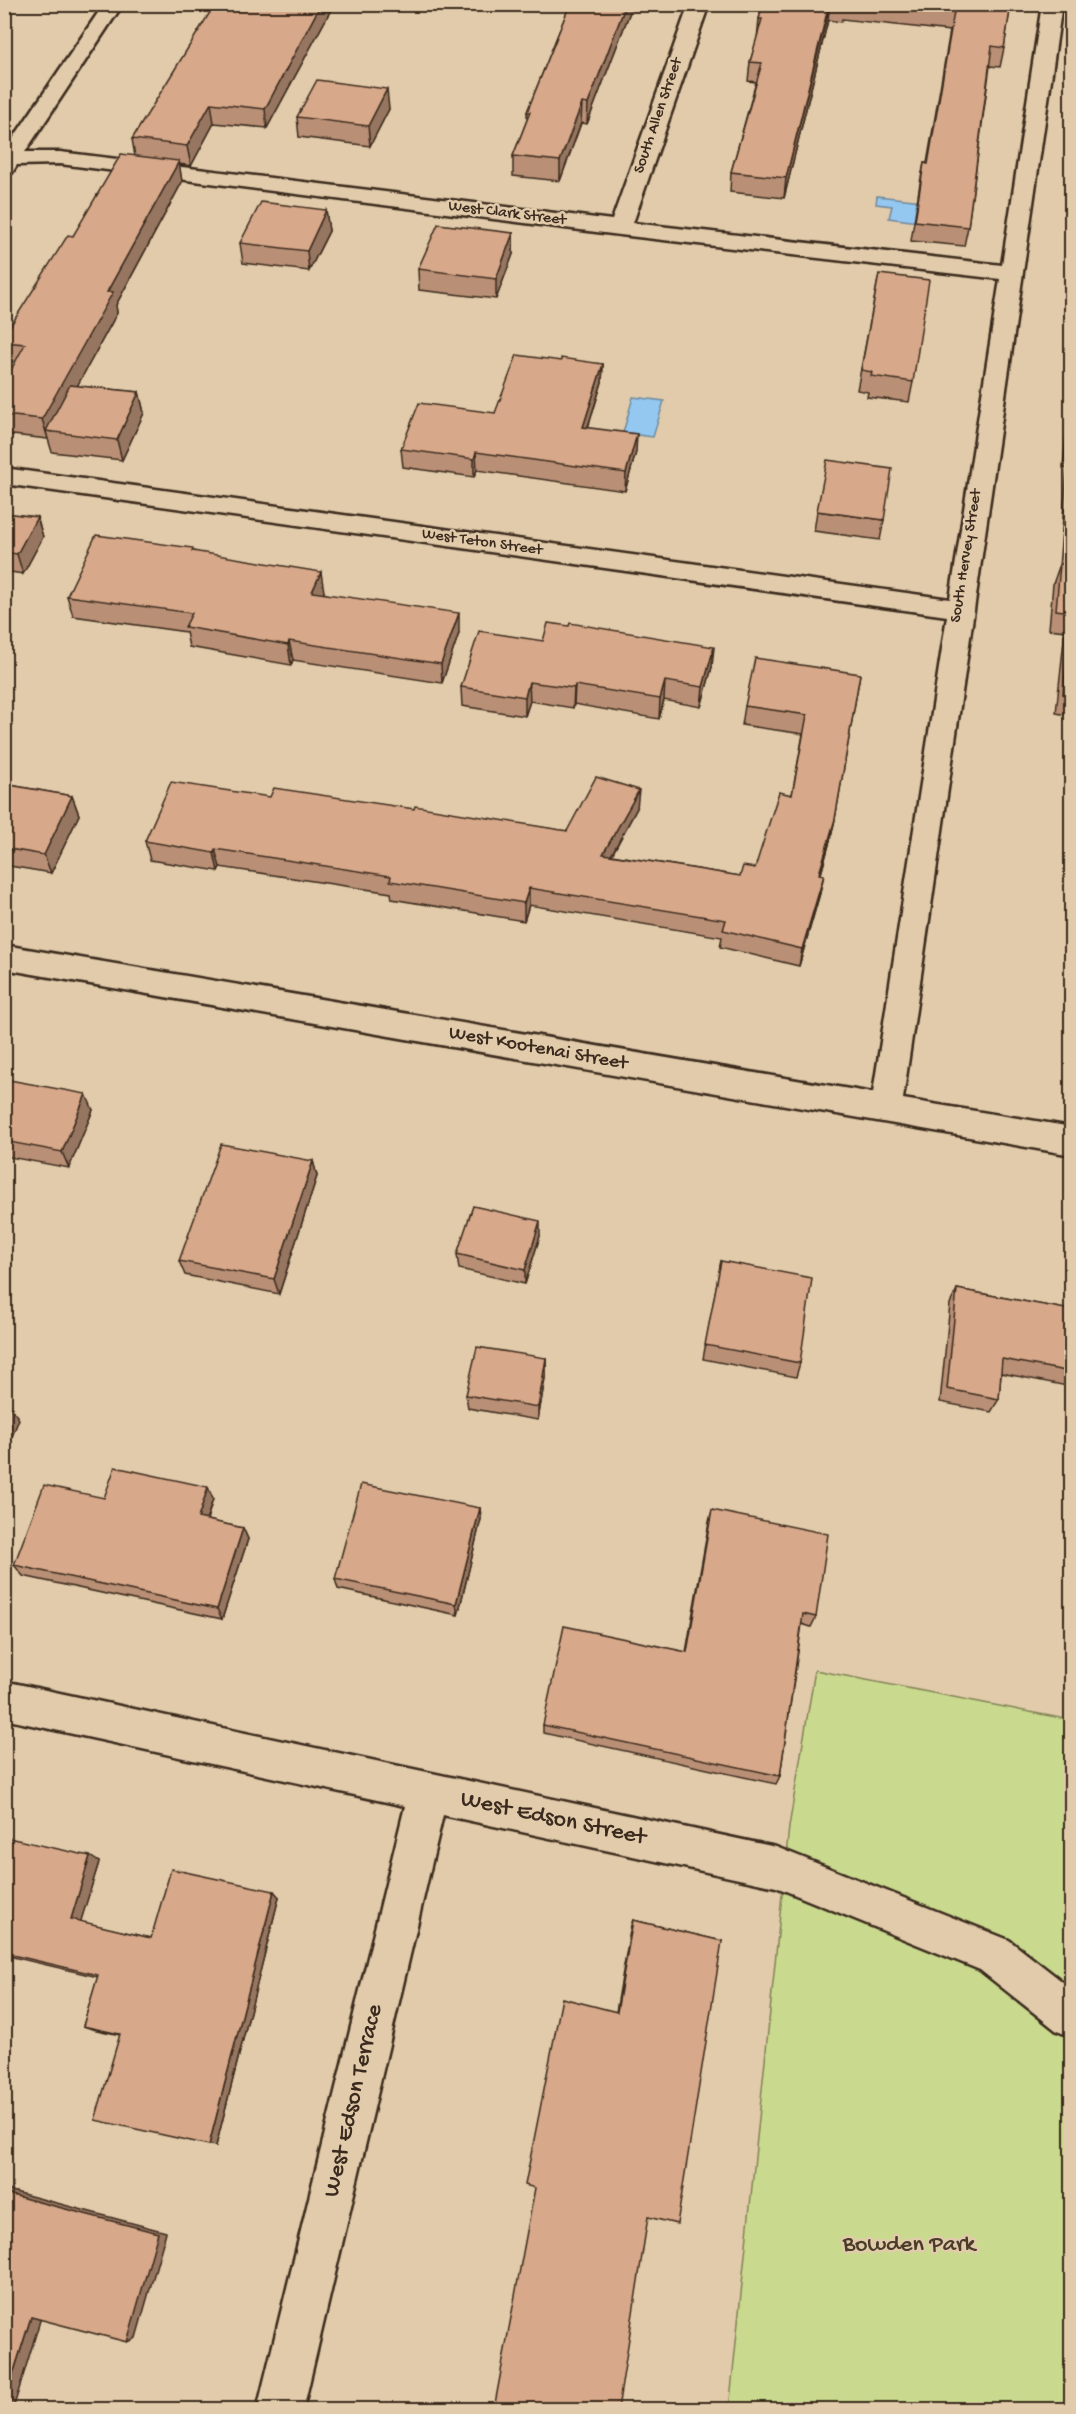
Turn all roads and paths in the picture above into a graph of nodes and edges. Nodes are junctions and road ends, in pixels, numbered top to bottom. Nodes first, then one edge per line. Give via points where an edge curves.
1 (114, 4) edge
2 (699, 4) edge
3 (1052, 4) edge
4 (7, 162) edge
5 (620, 228) junction
6 (1010, 273) junction
7 (4, 476) edge
8 (959, 609) junction
9 (4, 957) edge
10 (886, 1109) junction
11 (1071, 1140) edge
12 (4, 1700) edge
13 (428, 1792) junction
14 (1071, 2016) edge
15 (280, 2409) edge

1 - 4 street
2 - 5 street, South Allen Street
3 - 6 street, South Hervey Street
4 - 5 street, West Clark Street via 60,158
5 - 6 street, West Clark Street
6 - 8 street, South Hervey Street
7 - 8 street, West Teton Street
8 - 10 street, South Hervey Street
9 - 10 street, West Kootenai Street
10 - 11 street, West Kootenai Street
12 - 13 street, West Edson Street
13 - 14 street, West Edson Street via 776,1867 994,1955
13 - 15 street, West Edson Terrace

